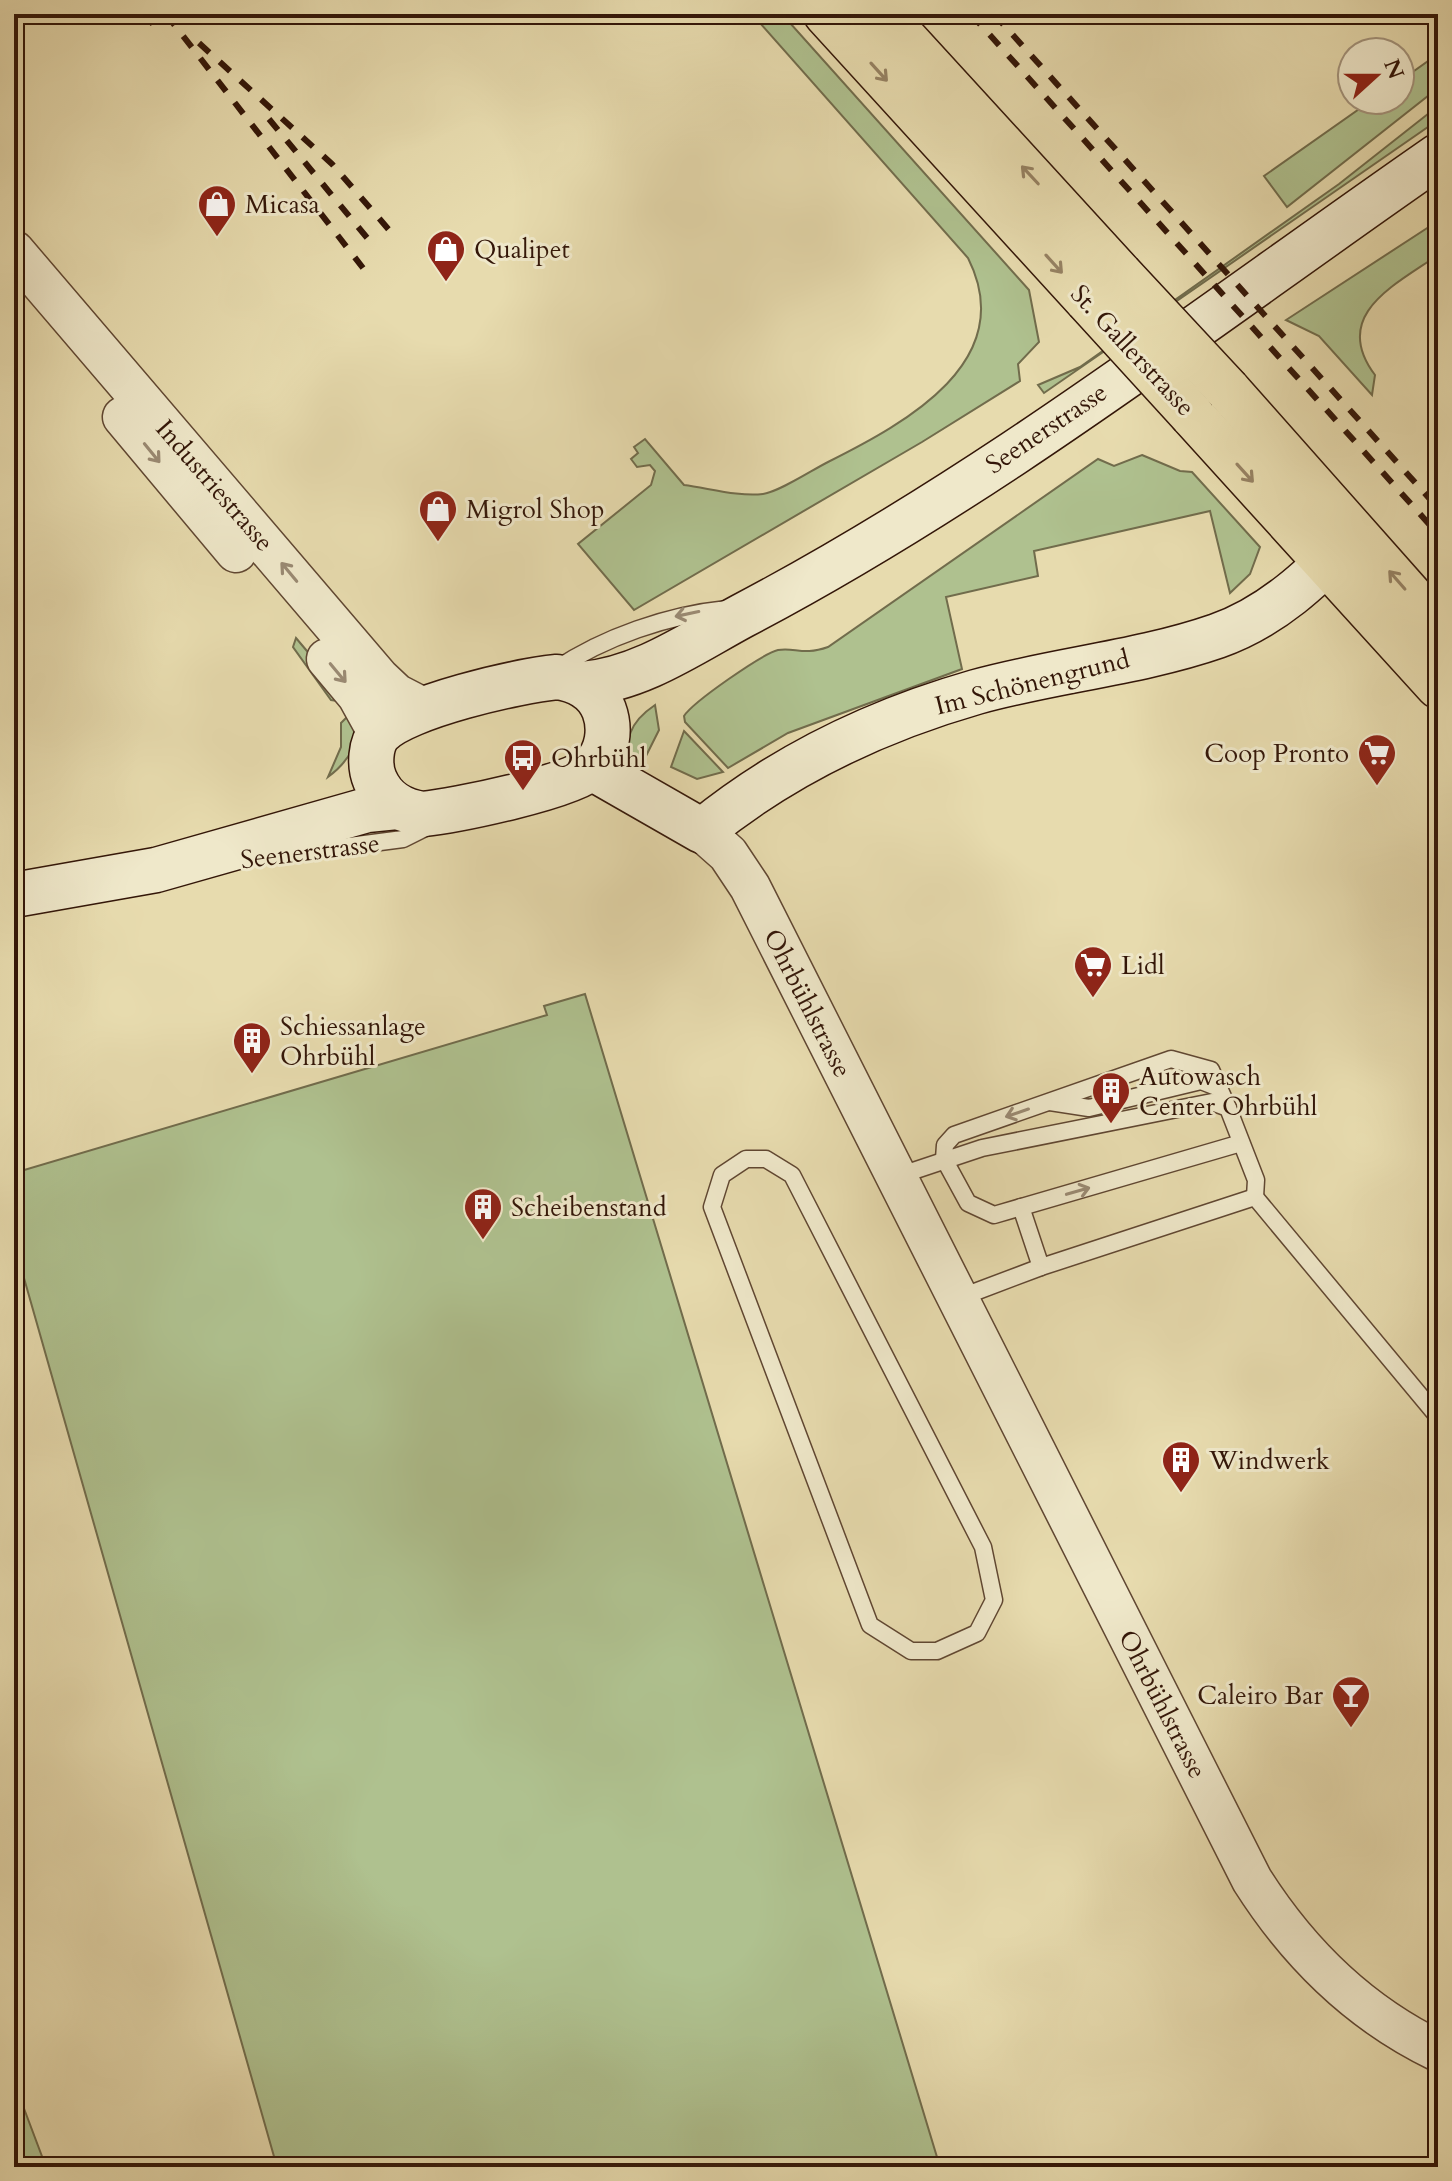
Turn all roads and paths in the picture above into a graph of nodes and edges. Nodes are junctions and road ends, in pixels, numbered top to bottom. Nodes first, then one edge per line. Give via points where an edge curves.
1 (826, 14) edge
2 (882, 14) edge
3 (1438, 156) edge
4 (14, 251) edge
5 (14, 284) edge
6 (1342, 549) junction
7 (764, 605) junction
8 (1438, 627) edge
9 (563, 681) junction
10 (1438, 686) edge
11 (425, 709) junction
12 (375, 747) junction
13 (600, 749) junction
14 (397, 807) junction
15 (455, 808) junction
16 (702, 831) junction
17 (156, 870) junction
18 (14, 895) edge
19 (1219, 1088) junction
20 (1048, 1102) junction
21 (1228, 1108) junction
22 (1241, 1143) junction
23 (944, 1159) junction
24 (722, 1175) joint
25 (895, 1177) junction
26 (1255, 1197) junction
27 (1021, 1207) junction
28 (1041, 1267) junction
29 (957, 1299) junction
30 (1438, 1417) edge
31 (1438, 2051) edge

1 -> 6 main road, St. Gallerstrasse, bridge via 1192,415
6 -> 2 main road, St. Gallerstrasse, bridge via 1228,390
3 - 7 main road, Seenerstrasse via 910,520
11 -> 4 street, Industriestrasse via 379,678
5 -> 12 street, Industriestrasse via 358,696
8 -> 6 main road, St. Gallerstrasse
6 - 10 main road, St. Gallerstrasse
6 - 16 main road, Im Schönengrund via 1294,593 1218,636 977,692 895,719 747,794
7 -> 9 main road, Seenerstrasse via 614,682
7 - 13 main road, Seenerstrasse
9 - 11 main road, Seenerstrasse
9 - 13 main road via 602,704
11 - 12 main road, Seenerstrasse via 401,718
12 - 14 main road, Seenerstrasse via 378,787
12 - 17 main road, Seenerstrasse via 349,780
13 - 15 main road, Seenerstrasse via 569,781
13 - 16 main road, Ohrbühlstrasse
14 - 15 main road, Seenerstrasse via 423,814
14 - 17 main road, Seenerstrasse via 367,810
15 - 17 lane, Seenerstrasse via 403,839
16 - 25 street, Ohrbühlstrasse via 728,854 750,887
17 - 18 main road, Seenerstrasse
19 - 20 lane via 1201,1081 1089,1108
19 - 20 lane via 1211,1070 1171,1059
19 - 21 lane
20 -> 23 lane via 954,1135 945,1145
21 - 22 lane
21 - 23 lane via 1212,1102 1166,1110
22 - 26 lane via 1256,1180
27 -> 22 lane
23 - 25 lane
23 - 27 lane via 968,1203 994,1215
24 - 24 lane via 746,1159 766,1159 792,1175 983,1547 994,1600 977,1633 937,1651 911,1651 870,1625 712,1207
25 - 29 street, Ohrbühlstrasse
26 - 28 lane
26 - 30 lane
27 - 28 lane
28 - 29 lane
29 - 31 street, Ohrbühlstrasse via 1252,1880 1281,1923 1332,1979 1378,2019

